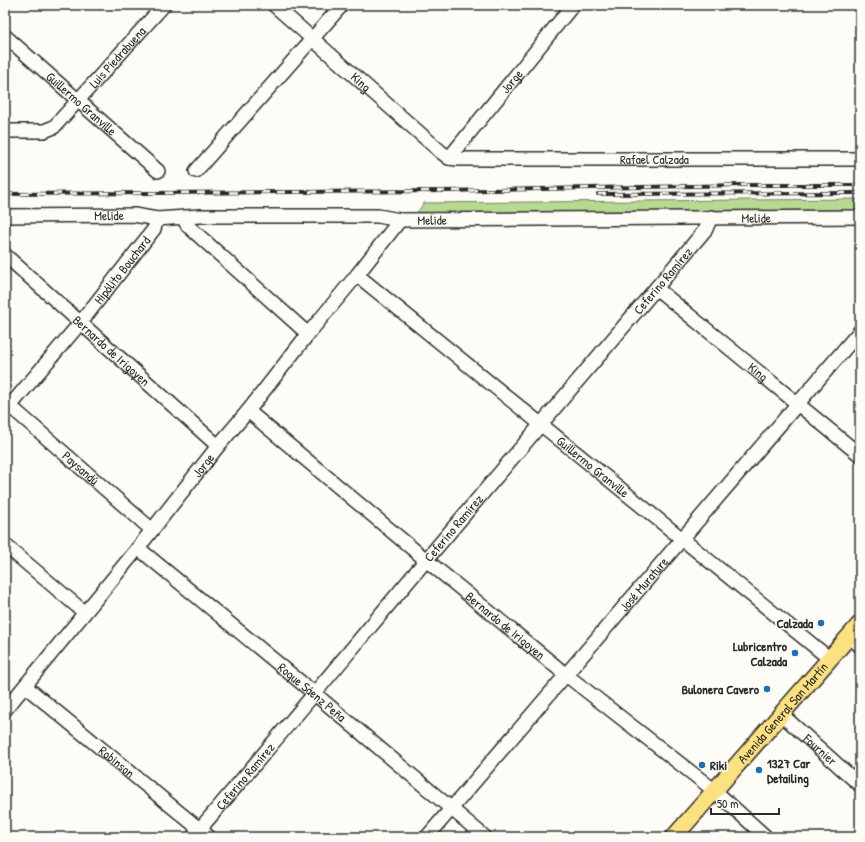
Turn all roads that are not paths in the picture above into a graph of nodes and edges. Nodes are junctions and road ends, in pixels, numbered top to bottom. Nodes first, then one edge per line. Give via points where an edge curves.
1 (164, 5) edge
2 (274, 5) edge
3 (342, 5) edge
4 (572, 5) edge
5 (5, 36) edge
6 (312, 39) junction
7 (78, 101) junction
8 (5, 131) edge
9 (450, 158) junction
10 (860, 159) edge
11 (158, 171) dead end
12 (196, 171) dead end
13 (5, 216) edge
14 (711, 217) junction
15 (860, 217) edge
16 (183, 218) junction
17 (157, 219) junction
18 (400, 220) junction
19 (5, 255) edge
20 (357, 275) junction
21 (656, 288) junction
22 (81, 322) junction
23 (860, 331) edge
24 (308, 334) junction
25 (798, 403) junction
26 (7, 409) edge
27 (248, 411) junction
28 (541, 424) junction
29 (218, 446) junction
30 (860, 455) edge
31 (151, 529) junction
32 (682, 538) junction
33 (5, 545) edge
34 (138, 548) junction
35 (426, 560) junction
36 (84, 612) junction
37 (857, 635) edge
38 (830, 659) junction
39 (565, 674) junction
40 (25, 686) junction
41 (315, 694) junction
42 (5, 710) edge
43 (781, 714) junction
44 (860, 785) edge
45 (714, 791) junction
46 (450, 809) junction
47 (200, 834) edge
48 (427, 837) edge
49 (485, 837) edge
50 (674, 837) edge
51 (766, 837) edge

1 - 7 street, Luis Piedrabuena
2 - 6 street, King
3 - 6 street
4 - 9 street, Jorge
5 - 7 street, Guillermo Granville
6 - 9 street, King
6 - 12 street
7 - 8 street, Luis Piedrabuena via 54,127 44,131
7 - 11 street, Guillermo Granville
9 - 10 street, Rafael Calzada
13 - 17 street, Melide via 134,215
14 - 15 street, Melide
14 - 18 street, Melide
14 - 21 street, Ceferino Ramírez via 706,229
16 - 17 street, Melide
16 - 18 street, Melide via 378,216
16 - 24 street via 188,226
17 - 22 street, Hipólito Bouchard via 154,229
18 - 20 street, Jorge
19 - 22 street, Bernardo de Irigoyen
20 - 24 street, Jorge
20 - 28 street, Guillermo Granville
21 - 25 street, King
21 - 28 street, Ceferino Ramírez
22 - 26 street, Hipólito Bouchard
22 - 29 street, Bernardo de Irigoyen
23 - 25 street, José Murature
24 - 27 street, Jorge
25 - 30 street, King
25 - 32 street, José Murature
26 - 31 street, Paysandú
27 - 29 street, Jorge
27 - 35 street, Bernardo de Irigoyen
28 - 32 street, Guillermo Granville
28 - 35 street, Ceferino Ramírez
29 - 31 street, Jorge
31 - 34 street, Jorge
32 - 38 street, Guillermo Granville
32 - 39 street, José Murature
33 - 36 street
34 - 36 street, Jorge
34 - 41 street, Roque Sáenz Peña
35 - 39 street, Bernardo de Irigoyen
35 - 41 street, Ceferino Ramírez
36 - 40 street, Jorge
37 - 38 main road, Avenida General San Martín
38 - 43 main road, Avenida General San Martín
39 - 45 street, Bernardo de Irigoyen
39 - 46 street, José Murature
40 - 42 street, Jorge
40 - 47 street, Robinson
41 - 46 street, Roque Sáenz Peña
41 - 47 street, Ceferino Ramírez
43 - 44 street, Fournier
43 - 45 main road, Avenida General San Martín
45 - 50 main road, Avenida General San Martín
45 - 51 street, Bernardo de Irigoyen
46 - 48 street, José Murature
46 - 49 street, Roque Sáenz Peña

